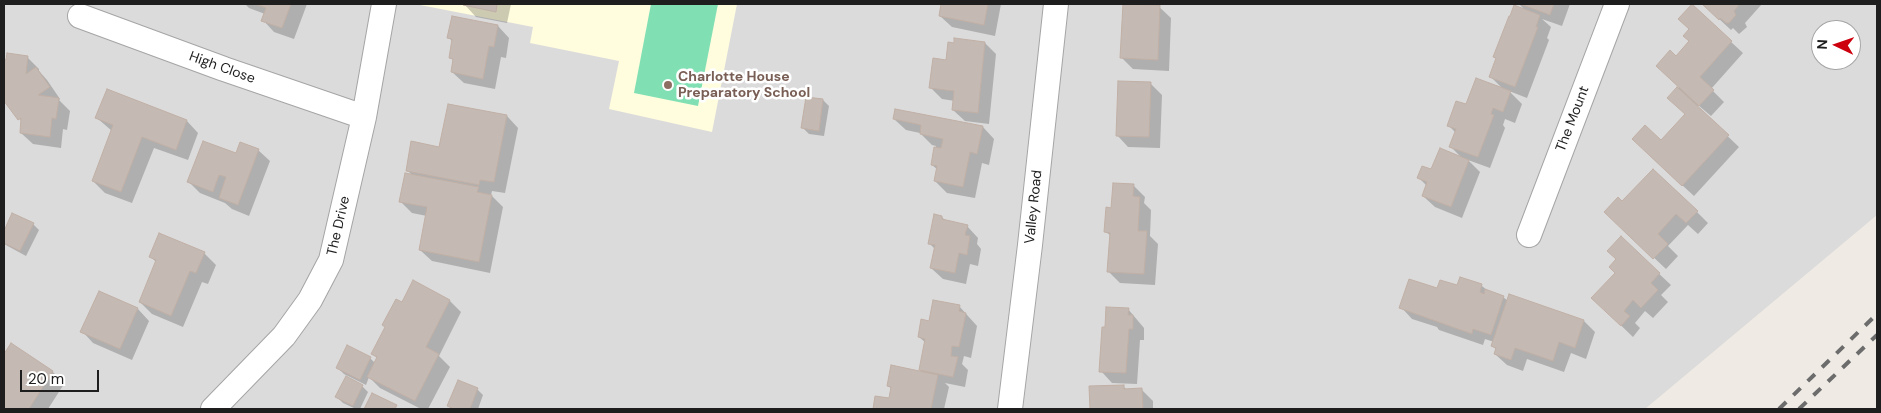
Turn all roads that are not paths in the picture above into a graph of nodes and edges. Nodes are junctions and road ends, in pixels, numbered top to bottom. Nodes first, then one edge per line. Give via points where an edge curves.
1 (384, 4) edge
2 (1056, 4) edge
3 (1617, 4) edge
4 (80, 16) dead end
5 (364, 116) junction
6 (1529, 235) dead end
7 (213, 409) edge
8 (1010, 409) edge

1 - 5 street, The Drive
2 - 8 street, Valley Road
3 - 6 street, The Mount
4 - 5 street, High Close
5 - 7 street, The Drive via 331,260 310,300 284,336

